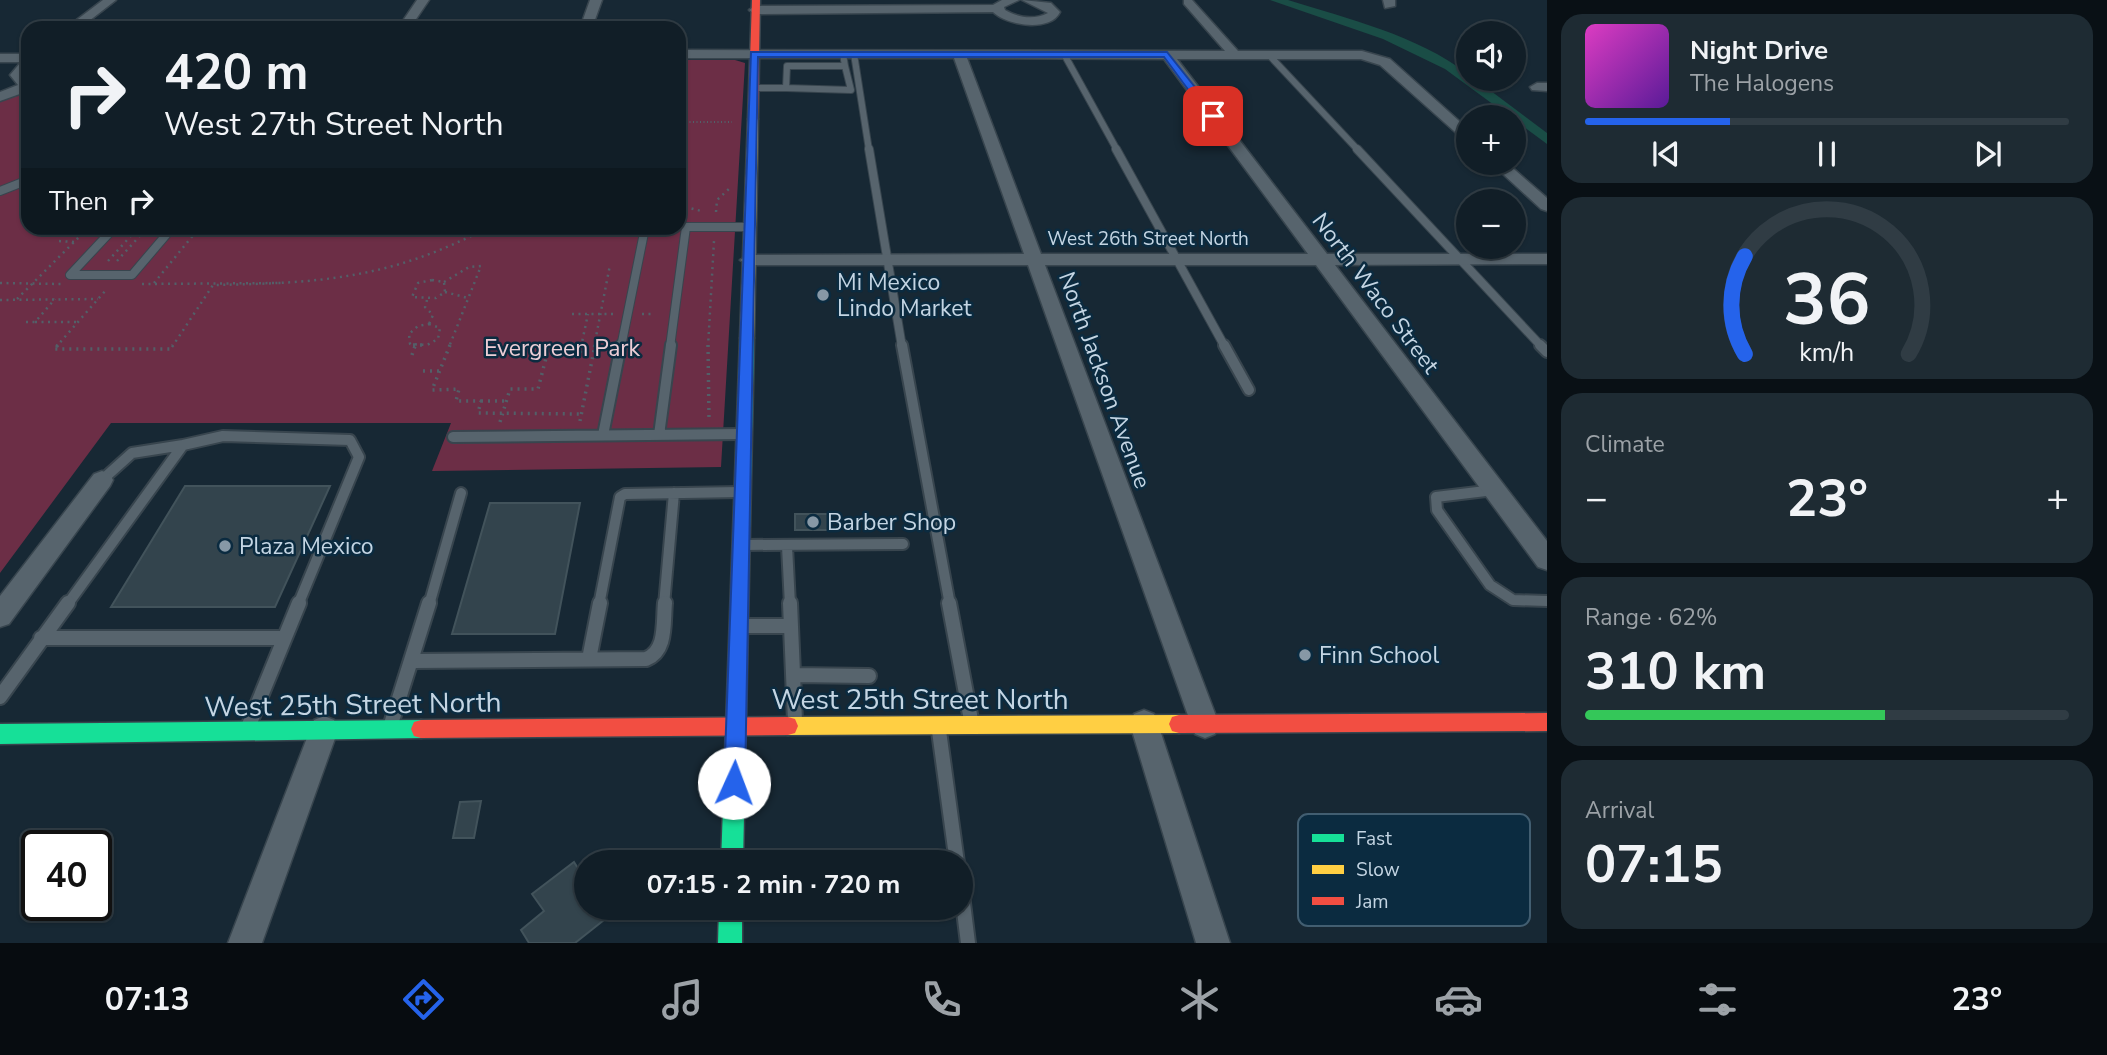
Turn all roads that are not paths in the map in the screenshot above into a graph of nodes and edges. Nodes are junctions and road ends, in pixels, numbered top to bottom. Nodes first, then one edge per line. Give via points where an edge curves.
1 (110, 0) edge
2 (423, 0) edge
3 (596, 0) edge
4 (1013, 0) edge
5 (1028, 0) edge
6 (1188, 2) dead end
7 (755, 5) edge
8 (997, 8) junction
9 (82, 21) edge
10 (409, 21) edge
11 (588, 21) edge
12 (686, 54) edge
13 (754, 54) junction
14 (959, 54) junction
15 (1064, 54) junction
16 (1167, 54) junction
17 (1235, 55) junction
18 (1269, 55) junction
19 (0, 58) edge
20 (847, 58) junction
21 (21, 60) edge
22 (21, 88) edge
23 (753, 88) junction
24 (786, 88) junction
25 (0, 97) edge
26 (1456, 125) edge
27 (1512, 175) edge
28 (21, 183) edge
29 (0, 191) edge
30 (1547, 206) edge
31 (686, 226) edge
32 (750, 227) junction
33 (107, 235) edge
34 (166, 235) edge
35 (644, 235) edge
36 (682, 235) edge
37 (1456, 256) edge
38 (1177, 259) junction
39 (1320, 259) junction
40 (1456, 259) edge
41 (1459, 259) edge
42 (1526, 259) edge
43 (1547, 259) edge
44 (749, 260) junction
45 (1035, 260) junction
46 (886, 261) junction
47 (1547, 352) edge
48 (1249, 390) dead end
49 (744, 434) junction
50 (603, 435) junction
51 (659, 435) junction
52 (453, 437) dead end
53 (183, 445) junction
54 (102, 480) joint
55 (1494, 490) junction
56 (743, 492) junction
57 (461, 493) dead end
58 (674, 493) junction
59 (903, 544) dead end
60 (741, 545) junction
61 (787, 546) junction
62 (1547, 560) edge
63 (1547, 601) edge
64 (0, 616) edge
65 (738, 626) junction
66 (791, 626) junction
67 (41, 638) junction
68 (284, 638) junction
69 (589, 659) junction
70 (413, 661) junction
71 (794, 675) junction
72 (869, 676) dead end
73 (0, 697) edge
74 (1547, 722) edge
75 (972, 724) junction
76 (1144, 724) junction
77 (1205, 724) junction
78 (795, 725) junction
79 (939, 725) junction
80 (736, 726) junction
81 (324, 730) junction
82 (389, 730) junction
83 (246, 731) junction
84 (0, 734) edge
85 (732, 850) edge
86 (955, 850) edge
87 (731, 920) edge
88 (965, 920) edge
89 (245, 943) edge
90 (730, 943) edge
91 (968, 943) edge
92 (1213, 943) edge

1 - 9 street
2 - 10 street
3 - 11 street
4 - 8 street
5 - 8 street via 1047,5 1053,15 1021,20
6 - 17 street
7 - 8 street
7 - 13 street
12 - 13 street
13 - 20 street
13 - 23 street
14 - 15 street
14 - 20 street
14 - 45 street, North Jackson Avenue
15 - 16 street
15 - 38 lane
16 - 17 street
16 - 39 street, North Waco Street
17 - 18 street
18 - 26 street via 1347,55 1380,60
18 - 37 lane
19 - 21 street
20 - 24 lane via 787,66
20 - 24 lane via 851,90
20 - 46 lane
22 - 25 street
23 - 24 lane
23 - 32 street
27 - 30 street
28 - 29 lane
31 - 32 lane
32 - 44 street
33 - 34 lane via 70,275 132,275
35 - 50 lane
36 - 51 lane
38 - 39 street, West 26th Street North
38 - 45 street, West 26th Street North
38 - 48 lane
39 - 40 street, West 26th Street North
39 - 55 street, North Waco Street
41 - 47 lane
42 - 43 street, West 26th Street North
44 - 46 street, West 26th Street North
44 - 49 street
45 - 46 street, West 26th Street North
45 - 77 street, North Jackson Avenue
46 - 75 lane
49 - 51 lane
49 - 56 street
50 - 51 lane
50 - 52 lane
53 - 54 lane via 132,453
53 - 67 lane
53 - 68 lane via 223,436 350,440 359,457
54 - 64 street
55 - 62 street, North Waco Street
55 - 63 lane via 1436,497 1437,510 1490,586 1513,600
56 - 58 lane
56 - 60 street
57 - 70 lane
58 - 69 lane via 620,497
58 - 69 lane via 661,646 656,655 646,659
59 - 61 lane
60 - 61 lane
60 - 65 street
61 - 66 lane
65 - 66 lane
65 - 80 street
66 - 71 lane
67 - 68 lane
67 - 73 lane
68 - 83 lane
69 - 70 lane
70 - 82 lane
71 - 72 lane
71 - 78 lane
74 - 77 street, West 25th Street North
75 - 76 street, West 25th Street North
75 - 79 street, West 25th Street North
76 - 77 street, West 25th Street North
76 - 92 street
78 - 79 street, West 25th Street North
78 - 80 street, West 25th Street North
79 - 86 lane
80 - 82 street, West 25th Street North
80 - 85 street
81 - 82 street, West 25th Street North
81 - 83 street, West 25th Street North
81 - 89 street
83 - 84 street, West 25th Street North
87 - 90 street
88 - 91 lane

